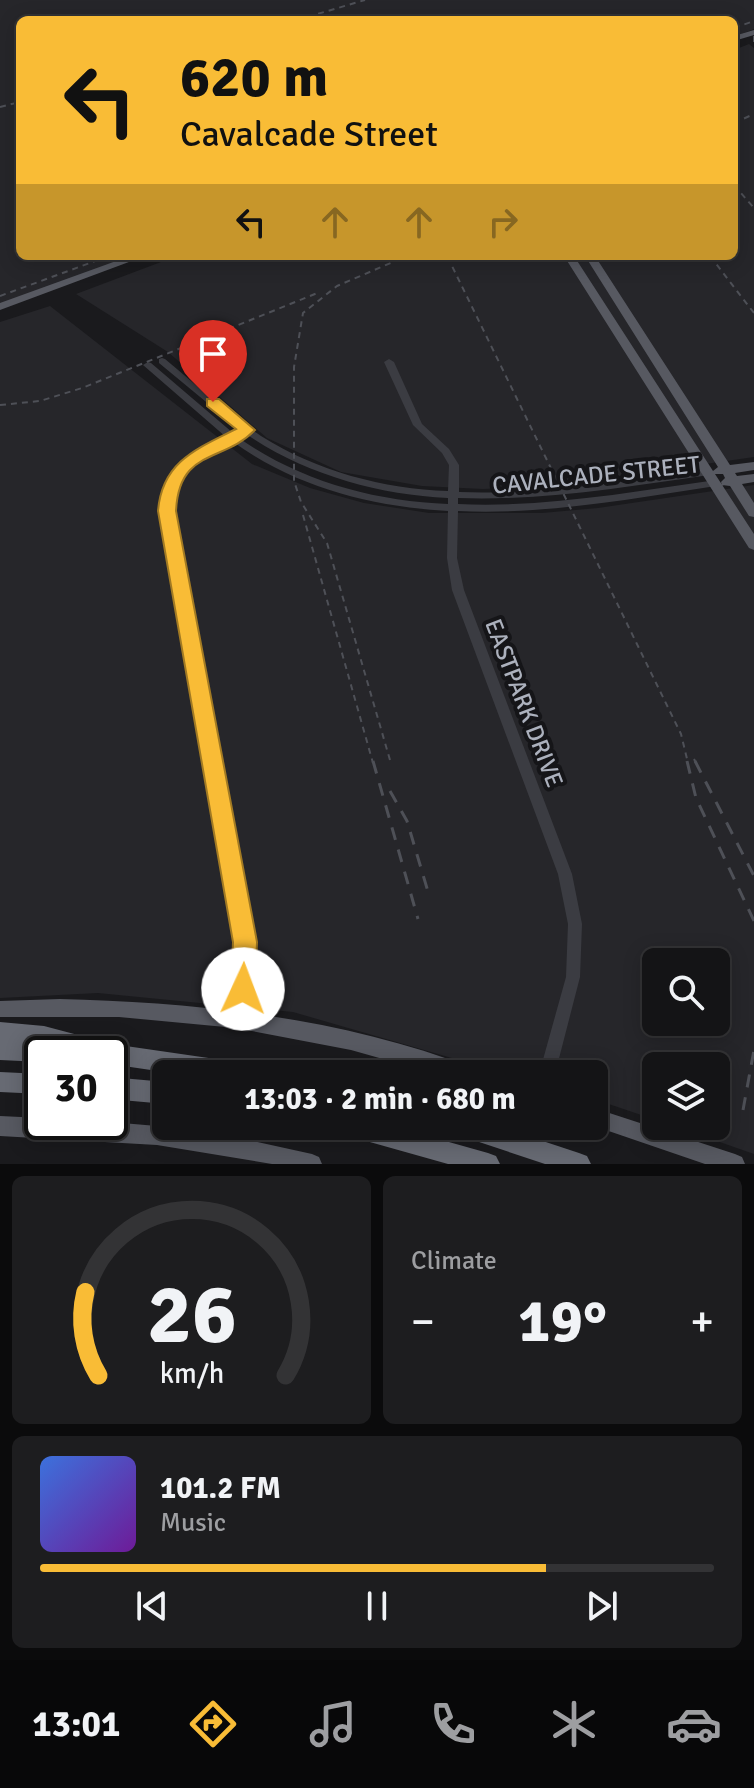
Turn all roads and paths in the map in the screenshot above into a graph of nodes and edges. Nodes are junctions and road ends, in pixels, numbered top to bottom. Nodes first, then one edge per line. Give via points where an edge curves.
1 (129, 260) edge
2 (571, 260) edge
3 (593, 260) edge
4 (606, 280) junction
5 (585, 282) junction
6 (0, 307) edge
7 (649, 349) junction
8 (629, 352) junction
9 (162, 361) dead end
10 (389, 362) dead end
11 (148, 365) dead end
12 (177, 373) junction
13 (164, 378) junction
14 (677, 393) junction
15 (656, 395) junction
16 (247, 430) junction
17 (233, 437) junction
18 (754, 466) edge
19 (731, 475) junction
20 (713, 478) junction
21 (754, 478) edge
22 (374, 485) junction
23 (588, 489) junction
24 (367, 496) junction
25 (595, 501) junction
26 (454, 503) junction
27 (754, 513) edge
28 (754, 545) edge
29 (0, 1009) edge
30 (240, 1019) junction
31 (0, 1032) edge
32 (44, 1036) edge
33 (0, 1050) edge
34 (24, 1051) edge
35 (128, 1057) edge
36 (152, 1060) edge
37 (423, 1060) edge
38 (551, 1060) edge
39 (0, 1082) edge
40 (24, 1083) edge
41 (128, 1090) edge
42 (152, 1092) edge
43 (608, 1122) edge
44 (0, 1126) edge
45 (402, 1140) edge
46 (506, 1140) edge
47 (312, 1164) edge
48 (488, 1164) edge
49 (579, 1164) edge
50 (735, 1164) edge

1 - 6 main road
2 - 5 main road
3 - 4 main road
4 - 5 main road
4 - 7 main road
5 - 8 main road
7 - 8 main road
7 - 14 main road
8 - 15 main road
9 - 12 street, CAVALCADE STREET
10 - 26 street, EASTPARK DRIVE via 418,425 454,465
11 - 13 street, CAVALCADE STREET
12 - 13 street
12 - 16 street, CAVALCADE STREET
13 - 17 street, CAVALCADE STREET
14 - 15 main road
14 - 19 main road
15 - 20 main road
16 - 17 street
16 - 22 street, CAVALCADE STREET via 312,466
17 - 24 street, CAVALCADE STREET via 293,472
17 - 30 street via 178,471 167,511 245,942
18 - 19 main road, CAVALCADE STREET
19 - 20 main road, CAVALCADE STREET
19 - 21 main road, CAVALCADE STREET
19 - 27 main road
20 - 23 street, CAVALCADE STREET
20 - 25 street, CAVALCADE STREET
20 - 28 main road
22 - 24 street
22 - 26 street, CAVALCADE STREET
23 - 25 street
23 - 26 street, CAVALCADE STREET
24 - 26 street, CAVALCADE STREET
25 - 26 street, CAVALCADE STREET via 529,508
26 - 38 street, EASTPARK DRIVE via 452,558 458,590 565,874 575,924 573,977
29 - 30 main road via 121,1009
30 - 37 main road
31 - 32 highway
33 - 34 highway
35 - 36 highway
39 - 40 highway
41 - 42 highway
43 - 50 main road
44 - 47 main road via 94,1128 195,1139
45 - 48 highway
46 - 49 highway

